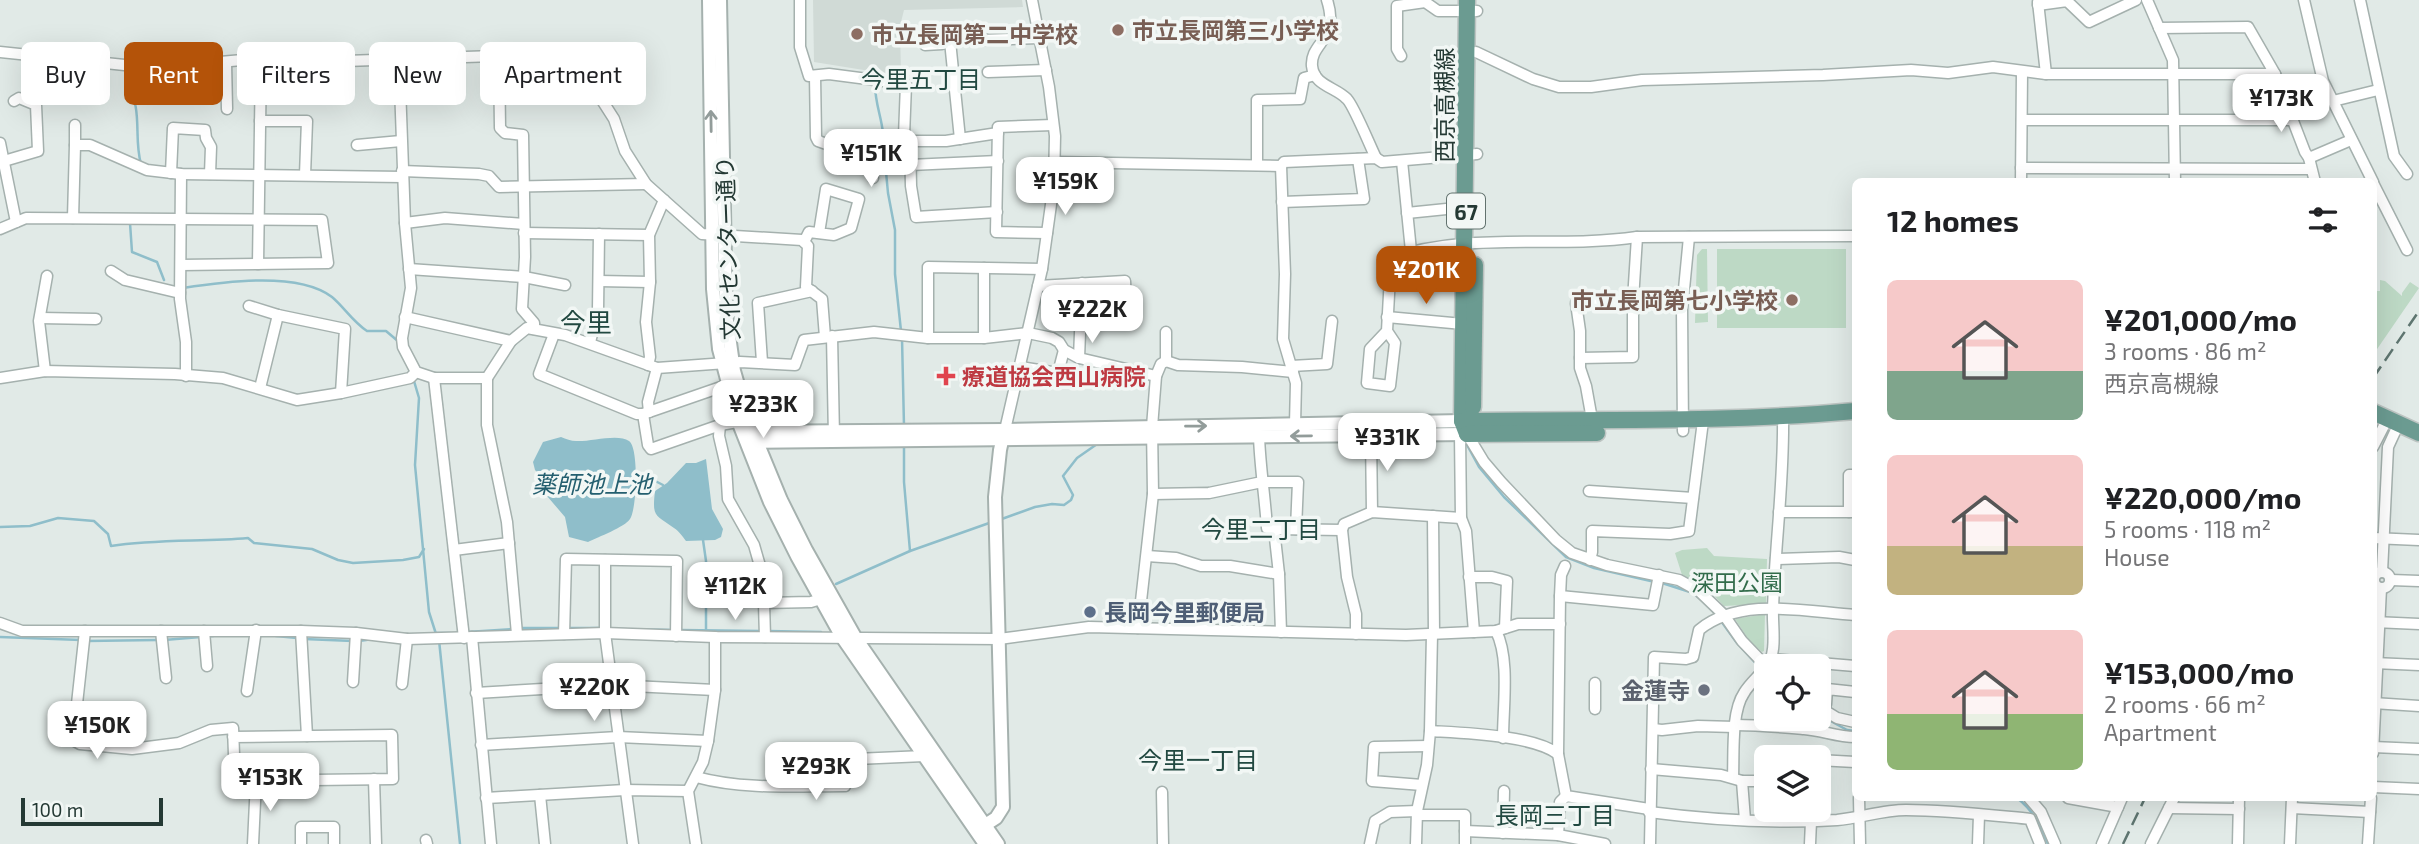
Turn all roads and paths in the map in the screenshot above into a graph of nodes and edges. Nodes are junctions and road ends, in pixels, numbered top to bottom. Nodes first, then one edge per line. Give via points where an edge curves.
1 (709, 0) edge
2 (720, 0) edge
3 (800, 0) edge
4 (1032, 0) edge
5 (1327, 0) edge
6 (2136, 0) edge
7 (2147, 0) edge
8 (2304, 0) edge
9 (2360, 0) edge
10 (2038, 3) edge
11 (1472, 6) edge
12 (2159, 28) junction
13 (1039, 38) junction
14 (950, 41) junction
15 (925, 45) dead end
16 (0, 52) edge
17 (1476, 52) junction
18 (1401, 56) dead end
19 (237, 61) edge
20 (226, 62) junction
21 (1046, 70) junction
22 (988, 72) dead end
23 (2022, 72) junction
24 (2046, 74) junction
25 (2173, 74) junction
26 (2275, 74) junction
27 (1315, 75) junction
28 (815, 76) junction
29 (2378, 90) junction
30 (14, 101) dead end
31 (2333, 101) junction
32 (260, 105) edge
33 (400, 105) edge
34 (500, 105) edge
35 (605, 105) edge
36 (228, 109) dead end
37 (2021, 120) junction
38 (2174, 120) junction
39 (2292, 120) junction
40 (260, 121) junction
41 (75, 125) dead end
42 (1053, 125) junction
43 (998, 133) junction
44 (907, 139) junction
45 (960, 139) junction
46 (2351, 140) junction
47 (401, 141) junction
48 (0, 143) edge
49 (75, 145) junction
50 (357, 145) dead end
51 (1472, 155) junction
52 (1376, 158) junction
53 (869, 159) junction
54 (1358, 159) junction
55 (1402, 160) junction
56 (998, 161) junction
57 (4, 162) junction
58 (1054, 162) junction
59 (2310, 163) junction
60 (910, 165) junction
61 (1257, 165) junction
62 (1281, 166) junction
63 (2021, 168) junction
64 (2175, 168) junction
65 (176, 173) junction
66 (210, 174) junction
67 (402, 174) junction
68 (2407, 174) dead end
69 (260, 175) junction
70 (305, 175) junction
71 (873, 178) dead end
72 (2021, 178) edge
73 (2175, 178) edge
74 (2314, 178) edge
75 (2371, 178) edge
76 (646, 184) junction
77 (524, 187) junction
78 (2377, 190) edge
79 (664, 200) junction
80 (1282, 202) junction
81 (1466, 207) junction
82 (996, 212) junction
83 (1407, 213) junction
84 (73, 218) junction
85 (181, 218) junction
86 (260, 219) junction
87 (16, 222) junction
88 (405, 223) junction
89 (524, 228) junction
90 (0, 229) edge
91 (819, 233) junction
92 (1047, 233) junction
93 (599, 234) junction
94 (649, 234) junction
95 (718, 235) junction
96 (1852, 236) edge
97 (1637, 237) junction
98 (1689, 237) junction
99 (804, 242) junction
100 (1470, 242) junction
101 (2407, 250) dead end
102 (1411, 251) junction
103 (258, 264) junction
104 (181, 265) junction
105 (984, 268) junction
106 (410, 269) junction
107 (1042, 269) junction
108 (111, 271) dead end
109 (47, 276) dead end
110 (524, 277) junction
111 (599, 281) junction
112 (650, 282) junction
113 (1082, 283) junction
114 (565, 285) dead end
115 (1038, 286) junction
116 (811, 291) junction
117 (180, 293) junction
118 (1633, 300) junction
119 (1083, 305) junction
120 (248, 306) dead end
121 (278, 315) junction
122 (405, 317) junction
123 (1387, 317) junction
124 (40, 318) junction
125 (96, 319) dead end
126 (1332, 321) dead end
127 (1464, 324) junction
128 (534, 329) junction
129 (1387, 331) junction
130 (1028, 332) junction
131 (1166, 332) dead end
132 (554, 334) junction
133 (828, 336) junction
134 (928, 338) junction
135 (984, 338) junction
136 (511, 341) junction
137 (590, 342) junction
138 (1064, 350) junction
139 (1079, 358) junction
140 (1580, 358) junction
141 (1166, 361) junction
142 (762, 362) junction
143 (727, 363) junction
144 (652, 367) junction
145 (1020, 367) junction
146 (1292, 369) junction
147 (45, 371) junction
148 (416, 372) junction
149 (186, 376) junction
150 (1156, 376) junction
151 (0, 378) edge
152 (434, 378) junction
153 (487, 378) junction
154 (727, 385) junction
155 (260, 388) junction
156 (341, 393) junction
157 (1852, 412) edge
158 (646, 413) junction
159 (1852, 421) edge
160 (1783, 423) junction
161 (2385, 423) edge
162 (1295, 424) junction
163 (720, 425) junction
164 (1683, 426) junction
165 (1702, 426) junction
166 (1593, 427) junction
167 (1465, 428) junction
168 (747, 431) junction
169 (1153, 433) junction
170 (2419, 433) edge
171 (1003, 435) junction
172 (1371, 435) junction
173 (834, 436) junction
174 (1259, 436) junction
175 (2377, 439) edge
176 (2419, 444) edge
177 (1852, 475) edge
178 (1262, 482) junction
179 (1589, 491) dead end
180 (1153, 494) junction
181 (1693, 498) junction
182 (1372, 512) junction
183 (1779, 512) junction
184 (1852, 512) edge
185 (1433, 516) junction
186 (1461, 518) junction
187 (1274, 529) junction
188 (1296, 529) junction
189 (1342, 530) junction
190 (2378, 538) edge
191 (2419, 540) edge
192 (509, 543) junction
193 (454, 550) junction
194 (1147, 556) junction
195 (1776, 559) junction
196 (1852, 559) edge
197 (605, 560) junction
198 (1590, 560) junction
199 (1565, 566) dead end
200 (1279, 574) junction
201 (1659, 575) junction
202 (1469, 577) junction
203 (2378, 580) edge
204 (2419, 582) edge
205 (1560, 596) junction
206 (821, 599) junction
207 (2377, 601) edge
208 (764, 603) junction
209 (1773, 608) junction
210 (1852, 615) edge
211 (1720, 617) junction
212 (2377, 622) edge
213 (0, 624) edge
214 (1560, 624) junction
215 (2419, 624) edge
216 (1138, 628) junction
217 (1501, 629) junction
218 (256, 630) junction
219 (516, 630) junction
220 (564, 630) junction
221 (605, 630) junction
222 (85, 631) junction
223 (161, 631) junction
224 (204, 631) junction
225 (301, 631) junction
226 (676, 632) junction
227 (765, 632) junction
228 (1281, 632) junction
229 (1474, 632) junction
230 (356, 633) junction
231 (1356, 634) junction
232 (1433, 634) junction
233 (466, 635) junction
234 (715, 637) junction
235 (849, 638) junction
236 (407, 639) junction
237 (999, 639) junction
238 (1754, 654) edge
239 (1768, 654) edge
240 (2377, 663) edge
241 (2419, 665) edge
242 (207, 666) dead end
243 (1831, 666) edge
244 (1852, 666) edge
245 (166, 678) dead end
246 (1754, 680) edge
247 (353, 682) dead end
248 (1595, 683) dead end
249 (402, 684) dead end
250 (611, 685) junction
251 (1831, 689) edge
252 (715, 690) junction
253 (247, 691) dead end
254 (1852, 692) edge
255 (476, 694) junction
256 (2377, 703) edge
257 (2419, 706) edge
258 (1595, 709) dead end
259 (1831, 714) edge
260 (1852, 721) edge
261 (1736, 726) junction
262 (1653, 729) junction
263 (1430, 731) junction
264 (307, 736) junction
265 (233, 737) junction
266 (618, 737) junction
267 (1852, 737) edge
268 (1503, 738) junction
269 (708, 740) junction
270 (481, 745) junction
271 (1428, 746) junction
272 (2377, 747) edge
273 (2419, 749) edge
274 (1558, 754) junction
275 (925, 756) junction
276 (1831, 761) edge
277 (1852, 762) edge
278 (1651, 769) junction
279 (696, 777) junction
280 (374, 779) junction
281 (1737, 779) junction
282 (256, 781) junction
283 (1754, 781) edge
284 (1422, 785) junction
285 (2377, 787) edge
286 (2419, 789) edge
287 (625, 790) junction
288 (688, 791) junction
289 (1504, 791) dead end
290 (1162, 792) dead end
291 (540, 795) junction
292 (1566, 796) junction
293 (486, 798) junction
294 (1859, 801) edge
295 (2030, 801) edge
296 (2040, 801) edge
297 (2172, 801) edge
298 (2239, 801) edge
299 (2371, 801) edge
300 (2120, 802) edge
301 (2292, 803) edge
302 (2169, 808) junction
303 (2239, 809) junction
304 (1649, 811) junction
305 (2370, 812) junction
306 (1417, 813) junction
307 (1979, 814) junction
308 (2035, 815) junction
309 (1859, 816) junction
310 (1831, 819) edge
311 (1745, 820) junction
312 (1754, 820) edge
313 (1811, 822) edge
314 (981, 828) junction
315 (1465, 831) junction
316 (1559, 835) junction
317 (1508, 837) edge
318 (1580, 841) edge
319 (253, 844) edge
320 (301, 844) edge
321 (334, 844) edge
322 (376, 844) edge
323 (491, 844) edge
324 (545, 844) edge
325 (632, 844) edge
326 (696, 844) edge
327 (985, 844) edge
328 (998, 844) edge
329 (1163, 844) edge
330 (1370, 844) edge
331 (1416, 844) edge
332 (1465, 844) edge
333 (1605, 844) edge
334 (1650, 844) edge
335 (1810, 844) edge
336 (1860, 844) edge
337 (1978, 844) edge
338 (2040, 844) edge
339 (2055, 844) edge
340 (2102, 844) edge
341 (2151, 844) edge
342 (2238, 844) edge
343 (2290, 844) edge
344 (2368, 844) edge

95 -> 1 street, 文化センター通り
2 - 95 street, 文化センター通り
3 - 28 street via 800,47 809,76
4 - 13 street
5 - 27 street via 1331,26 1314,53
6 - 10 street via 2089,22 2067,1
7 - 12 street
8 - 31 street via 2318,66
9 - 29 street
10 - 24 street
11 - 17 main road, 西京高槻線 / 67
11 - 18 street via 1438,11 1425,2 1396,6 1396,49
11 - 51 main road, 西京高槻線 / 67
12 - 25 street via 2174,61
12 - 26 street via 2248,27
13 - 14 street
13 - 21 street
14 - 15 street
14 - 45 street
16 - 20 street via 153,68
17 - 23 street via 1559,87 1911,70 1948,73 1993,67
17 - 51 main road, 西京高槻線 / 67
19 - 20 street
20 - 36 street
21 - 22 street
21 - 42 street
23 - 24 street
23 - 37 street
24 - 25 street
25 - 26 street
25 - 38 street
26 - 39 street
27 - 52 street via 1347,99
27 - 61 street via 1304,78 1300,99 1257,100
28 - 44 street via 906,85
28 - 53 street via 818,141
29 - 31 street
29 - 68 street via 2394,156
30 - 57 street via 19,98 36,106 38,151
31 - 46 street
32 - 40 street
33 - 47 street
34 - 77 street via 500,128 523,135
35 - 76 street
37 - 38 street
37 - 63 street
38 - 39 street
38 - 64 street
39 - 59 street
40 - 69 street
40 - 70 street via 307,121
41 - 49 street
42 - 43 street via 998,127
42 - 58 street
43 - 45 street
43 - 56 street
44 - 45 street
44 - 53 street via 872,138
44 - 60 street
46 - 59 street
46 - 75 street
47 - 50 street
47 - 67 street
48 - 57 street
49 - 65 street via 90,145 147,170
49 - 84 street
51 - 55 street
51 - 81 main road, 西京高槻線 / 67
51 - 100 main road, 西京高槻線 / 67
52 - 54 street
52 - 55 street via 1382,162
53 - 71 street
54 - 62 street via 1284,162
54 - 80 street via 1364,199
55 - 83 street
56 - 60 street
56 - 82 street
57 - 87 street
58 - 61 street
58 - 92 street
59 - 64 street
59 - 74 street
60 - 82 street via 916,217
61 - 62 street
62 - 80 street
63 - 64 street
63 - 72 street
64 - 73 street
65 - 66 street
65 - 66 street via 173,128 205,130 211,147
65 - 85 street
66 - 69 street
67 - 70 street
67 - 77 street via 479,174 489,176 499,187
67 - 88 street
69 - 70 street
69 - 86 street
76 - 77 street
76 - 79 street
77 - 89 street
78 - 101 street
79 - 94 street
79 - 95 street via 702,234
80 - 146 street via 1283,339
81 - 83 street
81 - 100 main road, 西京高槻線 / 67
82 - 92 street via 996,232
83 - 102 street
84 - 85 street
84 - 87 street
85 - 86 street
85 - 104 street
86 - 103 street
86 - 103 street via 322,220 328,263
87 - 90 street
88 - 89 street via 444,218
88 - 106 street
89 - 93 street
89 - 110 street
91 - 91 street via 834,235 851,228 859,199 826,189
91 - 99 street via 809,232
92 - 107 street
93 - 94 street
93 - 111 street
94 - 112 street
95 - 99 street
95 - 143 street, 文化センター通り
96 - 98 street
97 - 98 street
97 - 100 street via 1608,242
97 - 118 street
98 - 164 street via 1682,310
99 - 116 street via 808,246 806,287
100 - 102 street
100 - 127 main road, 西京高槻線 / 67
100 - 167 main road, 西京高槻線 / 67
102 - 123 street via 1391,258
103 - 104 street
104 - 117 street
105 - 107 street
105 - 134 street via 928,267
105 - 135 street
106 - 110 street
106 - 122 street
107 - 115 street
108 - 117 street
109 - 124 street
110 - 114 street
110 - 128 street via 522,309
111 - 112 street
111 - 137 street
112 - 144 street via 646,322
113 - 115 street
113 - 119 street
113 - 119 street via 1125,281 1126,303
115 - 130 street
116 - 133 street via 822,299
116 - 142 street via 758,303
117 - 149 street
118 - 140 street via 1633,358
118 - 140 street via 1576,303
119 - 139 street
120 - 121 street
121 - 155 street
121 - 156 street via 345,329
122 - 136 street
122 - 148 street via 402,338
123 - 127 street
123 - 129 street
124 - 125 street
124 - 147 street
126 - 146 street via 1327,364
127 - 167 main road, 西京高槻線 / 67
128 - 132 street
128 - 136 street via 527,328
129 - 129 street via 1370,349 1367,383 1390,386 1395,343
130 - 135 street
130 - 138 street via 1052,338
130 - 145 street
131 - 141 street
132 - 137 street
132 - 158 street via 539,374 637,414
133 - 134 street via 874,332
133 - 142 street via 804,340 796,365
133 - 173 street
134 - 135 street
136 - 153 street
137 - 144 street
138 - 139 street
138 - 145 street via 1058,373
139 - 150 street
140 - 166 street
141 - 146 street
141 - 150 street
142 - 143 street
143 - 144 street
143 - 154 street, 文化センター通り
143 - 168 street, 文化センター通り
144 - 158 street
145 - 171 street
146 - 162 street
147 - 149 street
147 - 151 street
148 - 152 street
148 - 156 street via 410,379
149 - 155 street
150 - 169 street
152 - 153 street
152 - 193 street
153 - 192 street via 487,425
154 - 158 street
154 - 168 street, 文化センター通り
155 - 156 street via 297,400
157 - 160 main road
158 - 163 street via 651,449
159 - 160 main road
160 - 165 main road
160 - 183 street
161 - 170 main road
161 - 175 street
161 - 176 main road
161 - 190 street via 2388,447
162 - 167 street
169 -> 162 street
163 - 168 street
163 - 208 street via 729,499 754,545
164 - 165 main road
164 - 166 main road
165 - 181 street
166 - 167 main road
167 - 172 street
167 - 186 street
167 - 198 street via 1484,462 1527,511 1572,553
168 - 173 street
168 - 206 street, 文化センター通り via 770,502
168 - 235 street, 文化センター通り
169 - 171 street
169 - 174 street
169 - 180 street
171 - 173 street
171 - 237 street via 995,497
172 -> 174 street
172 - 182 street
174 - 178 street
177 - 184 street
178 - 180 street via 1209,493
178 - 187 street via 1267,528
178 - 188 street via 1298,482
179 - 181 street
180 - 194 street
181 - 198 street via 1689,531 1592,531
182 - 185 street
182 - 189 street via 1344,524
183 - 184 street
183 - 195 street
185 - 186 street
185 - 232 street
186 - 202 street
187 - 188 street
187 - 200 street
188 - 189 street
189 - 231 street
190 - 191 street
190 - 203 street
192 - 193 street
192 - 219 street
193 - 233 street
194 - 200 street
194 - 216 street
195 - 196 street
195 - 209 street
197 - 220 street via 566,559
197 - 221 street
197 - 226 street via 677,561
198 - 201 street
199 - 205 street
200 - 228 street
201 - 205 street via 1653,605
201 - 211 street via 1699,591
202 - 217 street via 1507,581
202 - 229 street
203 - 204 street via 2388,586 2390,580
203 - 207 street
205 - 214 street
206 - 208 street
206 - 235 street, 文化センター通り
208 - 227 street
209 - 210 street
209 - 211 street
209 - 239 street
211 - 238 street
211 - 262 street via 1699,630 1693,657 1654,657
212 - 215 street
213 - 222 street via 22,631
214 - 217 street via 1518,624
214 - 274 street
216 - 228 street
216 - 237 street via 1064,629
217 - 229 street
217 - 268 street
218 - 224 street
218 - 225 street
218 - 253 street
219 - 220 street
219 - 233 street
220 - 221 street
221 - 226 street
221 - 250 street
222 - 223 street
222 - 265 street via 73,740 132,749 179,743 211,730 233,728
223 - 224 street
223 - 245 street
224 - 242 street
225 - 230 street
225 - 264 street
226 - 234 street
227 - 234 street
227 - 235 street
228 - 231 street
229 - 232 street
230 - 236 street
230 - 247 street
231 - 232 street
232 - 263 street
233 - 236 street
233 - 255 street
234 - 252 street
235 - 237 street
235 - 275 street, 文化センター通り
235 - 314 street, 文化センター通り
236 - 249 street
237 - 314 street via 1003,807
240 - 241 street
243 - 244 street
246 - 261 street via 1740,700
248 - 258 street
250 - 252 street
250 - 255 street
250 - 266 street
251 - 254 street
252 - 269 street
255 - 270 street
256 - 257 street
259 - 260 street
261 - 262 street
261 - 267 street via 1777,725
261 - 281 street
262 - 278 street
263 - 268 street
263 - 271 street
264 - 265 street
264 - 280 street via 392,735 393,779
265 - 282 street via 235,781
266 - 269 street
266 - 270 street
266 - 287 street
268 - 274 street
269 - 279 street
270 - 293 street
271 - 284 street
271 - 284 street via 1374,747 1371,781
272 - 273 street
274 - 292 street
275 - 279 street via 856,759 845,786 743,785
275 - 314 street, 文化センター通り
276 - 277 street
278 - 281 street
278 - 304 street
279 - 288 street
280 - 282 street
280 - 322 street
281 - 283 street
281 - 311 street
282 - 319 street
284 - 306 street
285 - 286 street
287 - 288 street
287 - 291 street
287 - 325 street
288 - 326 street
289 - 317 street
290 - 329 street
291 - 293 street
291 - 324 street
292 - 304 street
292 - 316 street via 1560,802
293 - 323 street
294 - 309 street
295 - 308 street
296 - 308 street
297 - 302 street
298 - 303 street
299 - 305 street
300 - 340 street
301 - 305 street
301 - 343 street
302 - 303 street
302 - 341 street
303 - 342 street
304 - 311 street
304 - 334 street
305 - 344 street
306 - 315 street via 1465,815
306 - 330 street via 1390,811 1375,821
306 - 331 street
307 - 308 street
307 - 309 street via 1906,810
307 - 337 street
308 - 338 street
308 - 339 street
309 - 310 street
309 - 336 street
311 - 312 street
313 - 335 street
314 - 327 street, 文化センター通り
314 - 328 street, 文化センター通り
315 - 317 street
315 - 332 street
316 - 317 street
316 - 318 street
318 - 333 street
320 - 321 street via 301,827 334,827

